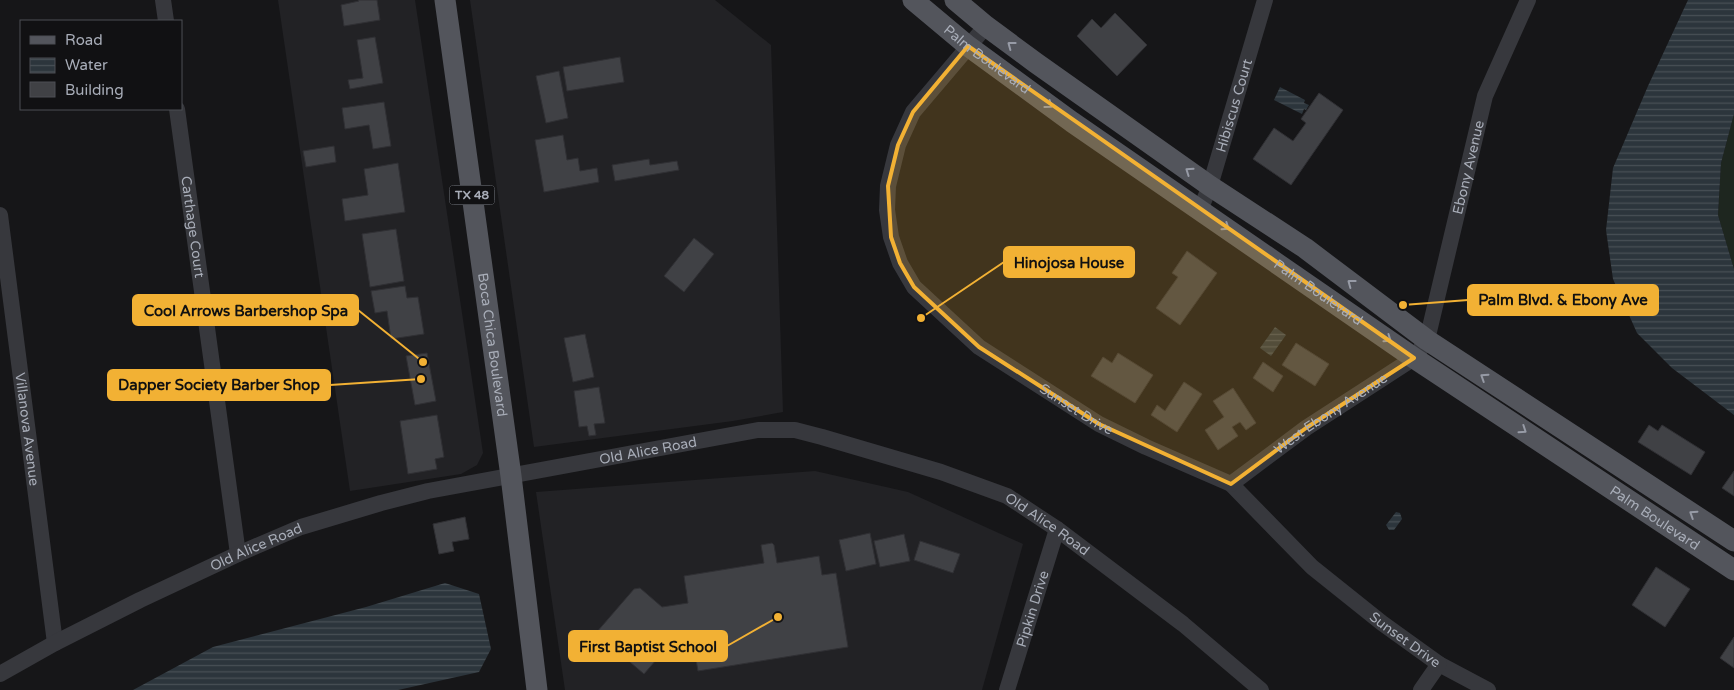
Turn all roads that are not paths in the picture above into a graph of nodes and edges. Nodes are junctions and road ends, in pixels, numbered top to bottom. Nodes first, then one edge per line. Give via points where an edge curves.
1 (163, 0) edge
2 (444, 0) edge
3 (913, 0) edge
4 (955, 0) edge
5 (1265, 0) edge
6 (1528, 0) edge
7 (166, 20) edge
8 (986, 26) junction
9 (968, 46) junction
10 (177, 110) edge
11 (1210, 186) junction
12 (1200, 210) junction
13 (0, 215) edge
14 (1427, 340) junction
15 (1414, 358) junction
16 (511, 476) junction
17 (1231, 484) junction
18 (1057, 529) junction
19 (1734, 540) edge
20 (238, 554) junction
21 (1734, 570) edge
22 (56, 643) junction
23 (1439, 664) junction
24 (0, 674) edge
25 (537, 690) edge
26 (1007, 690) edge
27 (1261, 690) edge
28 (1421, 690) edge
29 (1488, 690) edge

1 - 7 street
2 - 16 main road, Boca Chica Boulevard / TX 48
3 - 9 main road, Palm Boulevard
4 - 8 main road, Palm Boulevard
5 - 11 street, Hibiscus Court
6 - 14 street, Ebony Avenue via 1485,96
8 - 9 street, Sunset Drive
11 -> 8 main road, Palm Boulevard
9 -> 12 main road, Palm Boulevard
9 - 17 street, Sunset Drive via 913,112 898,145 888,186 891,237 914,288 979,346 1099,424
10 - 20 street, Carthage Court
11 - 12 street, Hibiscus Court
14 -> 11 main road, Palm Boulevard via 1305,248
12 -> 15 main road, Palm Boulevard
13 - 22 street, Villanova Avenue
14 - 15 street, West Ebony Avenue
19 -> 14 main road, Palm Boulevard
15 - 17 street, West Ebony Avenue via 1306,428
15 -> 21 main road, Palm Boulevard
16 - 18 street, Old Alice Road via 758,430 795,430 941,472 1007,496
16 - 20 street, Old Alice Road via 356,510 301,527
16 - 25 main road, Boca Chica Boulevard / TX 48
17 - 23 street, Sunset Drive via 1312,567
18 - 26 street, Pipkin Drive
18 - 27 street, Old Alice Road via 1183,624
20 - 22 street, Old Alice Road
22 - 24 street, Old Alice Road
23 - 28 street
23 - 29 street, Sunset Drive

